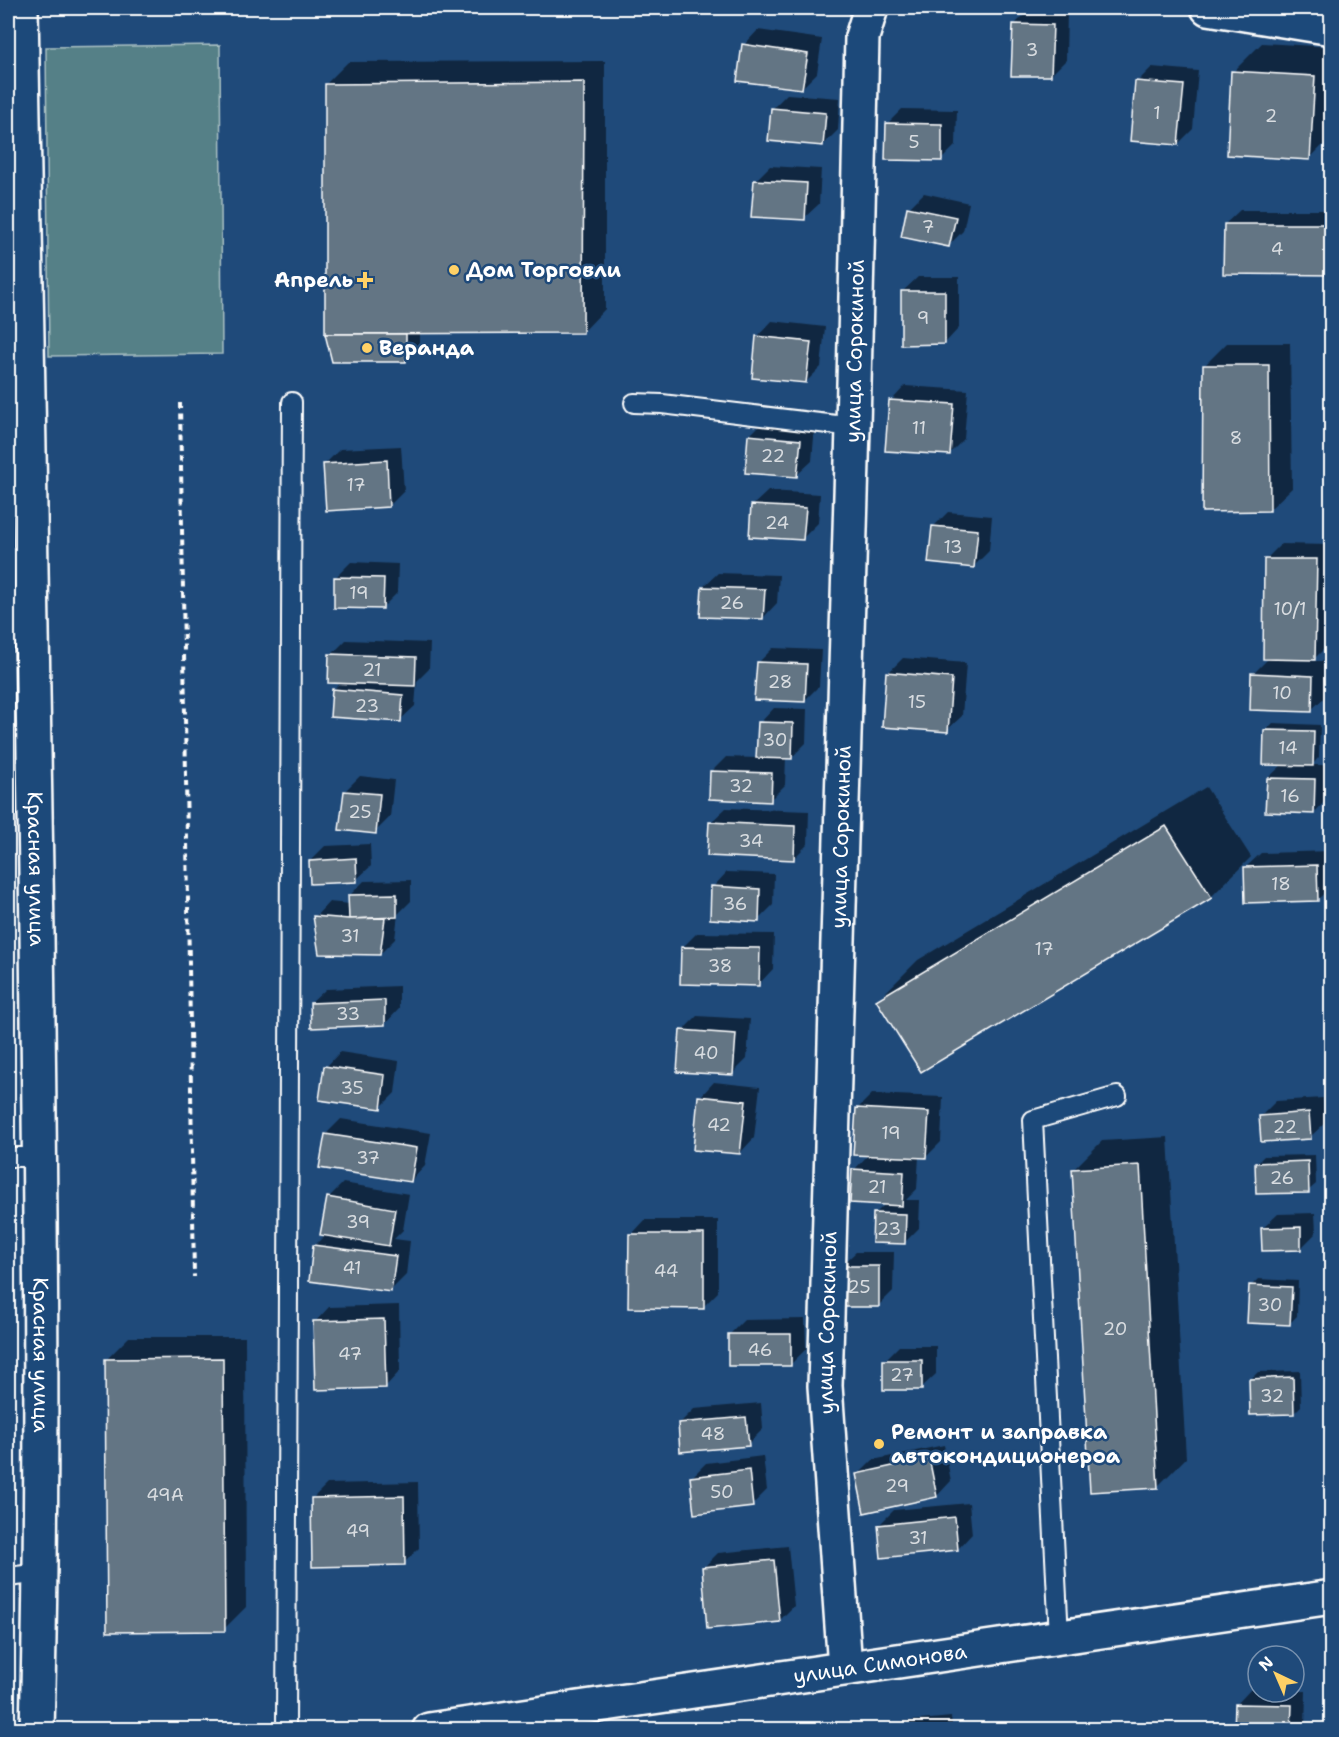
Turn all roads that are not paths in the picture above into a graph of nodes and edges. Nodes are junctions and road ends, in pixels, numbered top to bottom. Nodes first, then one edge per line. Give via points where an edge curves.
1 (21, 8) edge
2 (871, 8) edge
3 (1208, 8) edge
4 (1299, 15) edge
5 (1332, 28) edge
6 (292, 402) dead end
7 (634, 403) dead end
8 (19, 420) edge
9 (853, 427) junction
10 (1117, 1096) dead end
11 (40, 1156) junction
12 (8, 1157) edge
13 (41, 1573) junction
14 (8, 1577) edge
15 (1332, 1597) edge
16 (1059, 1637) junction
17 (845, 1668) junction
18 (37, 1730) edge
19 (286, 1730) edge
20 (429, 1730) edge

1 - 8 street, Красная улица
2 - 9 street, улица Сорокиной via 862,37
3 - 4 street
4 - 5 street
6 - 19 lane
7 - 9 lane
8 - 11 street, Красная улица
9 - 17 street, улица Сорокиной via 825,1386
10 - 16 lane via 1033,1120
11 - 12 lane
11 - 13 street, Красная улица
13 - 14 lane
13 - 18 street, Красная улица
15 - 16 street, улица Симонова
16 - 17 street, улица Симонова
17 - 20 street, улица Симонова

